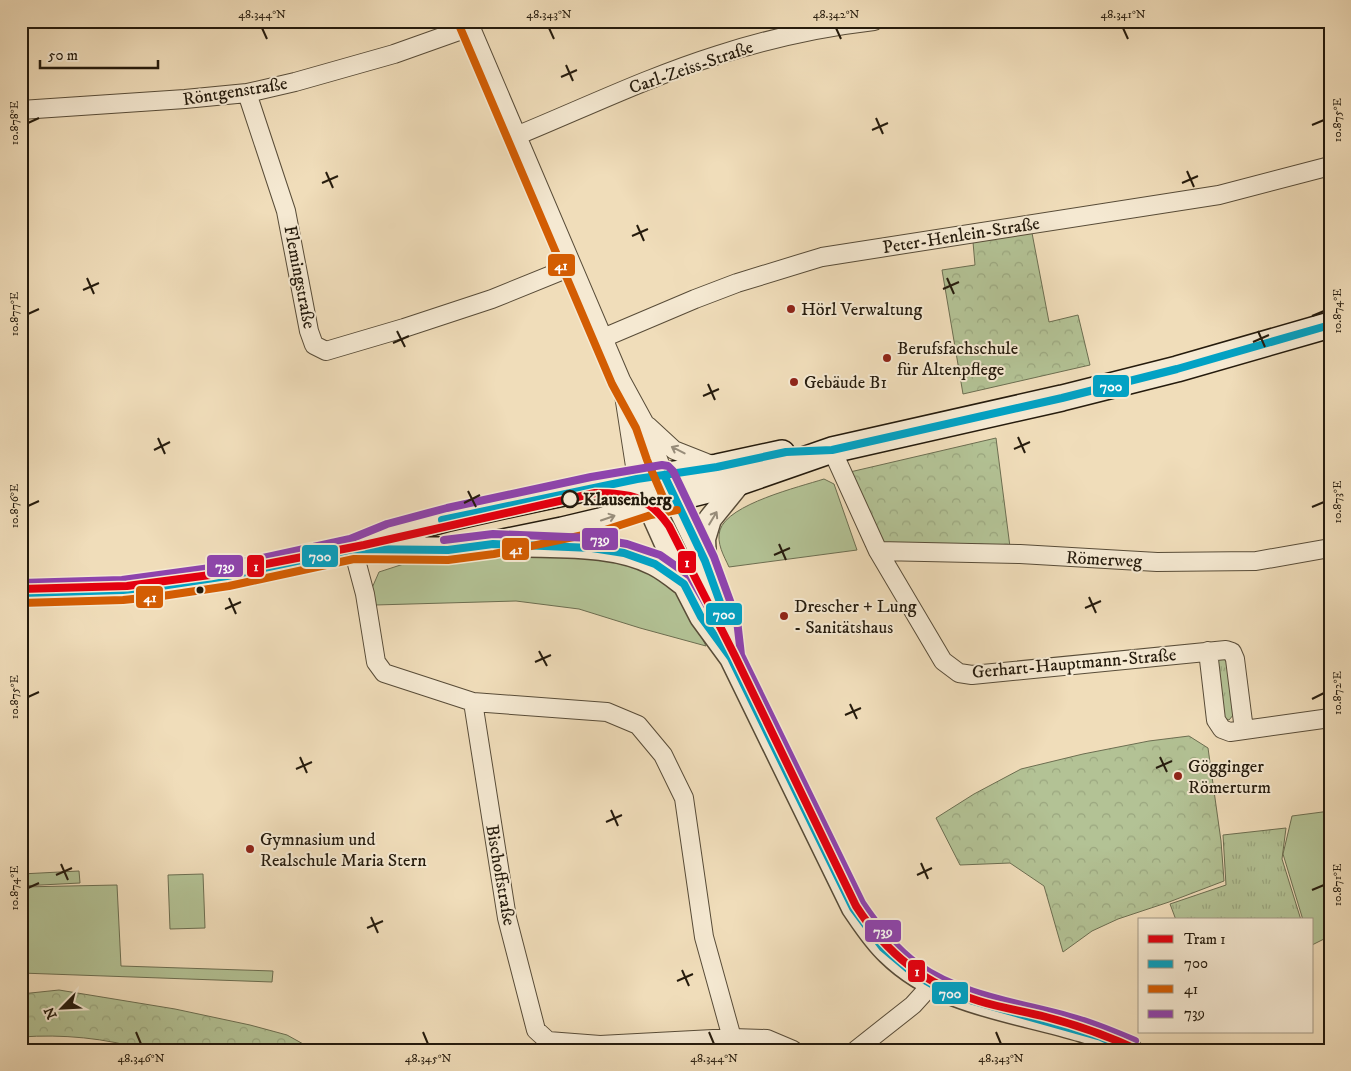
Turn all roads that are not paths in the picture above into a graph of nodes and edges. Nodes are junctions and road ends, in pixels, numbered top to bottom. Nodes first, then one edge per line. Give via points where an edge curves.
1 (874, 21) edge
2 (469, 24) edge
3 (247, 93) junction
4 (21, 110) edge
5 (516, 136) junction
6 (1330, 166) edge
7 (571, 267) junction
8 (1330, 325) edge
9 (603, 338) junction
10 (622, 382) junction
11 (645, 424) junction
12 (832, 450) junction
13 (717, 467) junction
14 (664, 474) junction
15 (637, 478) junction
16 (740, 482) junction
17 (675, 500) junction
18 (648, 505) junction
19 (493, 544) junction
20 (1330, 548) edge
21 (353, 550) junction
22 (878, 551) junction
23 (705, 561) junction
24 (684, 584) junction
25 (21, 593) edge
26 (1208, 651) junction
27 (731, 658) junction
28 (473, 702) junction
29 (1330, 718) edge
30 (1244, 730) junction
31 (932, 984) junction
32 (732, 1038) junction
33 (793, 1050) edge
34 (856, 1050) edge
35 (1131, 1050) edge

1 - 5 street, Carl-Zeiss-Straße via 743,47 640,84
2 - 3 street, Röntgenstraße via 394,54
2 - 5 street
3 - 4 street, Röntgenstraße
3 - 7 street, Flemingstraße via 286,212 314,345 326,352 492,299
5 - 7 street
6 - 9 street, Peter-Henlein-Straße via 1219,195 822,258 694,298
7 - 9 street
8 - 12 main road via 1177,370
9 - 10 street
10 - 11 street
10 - 15 street
13 -> 11 street via 674,450
11 - 14 street
12 - 13 main road via 786,452
12 - 16 main road
12 - 22 street, Gerhart-Hauptmann-Straße
13 - 14 main road
14 - 15 main road
14 - 17 street
15 - 18 street
15 - 21 main road via 430,523 390,534
16 - 17 main road
23 -> 16 street via 704,539 710,519
17 - 18 main road
17 - 23 street
19 -> 18 main road via 600,521
18 - 24 street
19 - 21 main road via 448,550
19 - 24 street via 592,548 624,553 654,564
20 - 22 street, Römerweg via 1246,561 1157,562 1020,554
21 - 25 main road via 161,586
21 - 28 street via 365,594 376,662 384,672
22 - 26 street, Gerhart-Hauptmann-Straße via 943,661 959,672 972,675 1010,672
23 - 27 street via 728,623
24 - 27 street via 701,617
26 - 30 street via 1216,720 1222,729 1230,732
26 - 30 street, Gerhart-Hauptmann-Straße via 1226,650 1235,658
27 - 31 street via 853,908 889,955
28 - 32 street via 607,712 638,725 663,755 684,798 704,937
28 - 32 street, Bischoffstraße via 507,918 536,1030 548,1041 600,1045
29 - 30 street
31 - 34 street via 914,1005
31 - 35 street via 962,999 1081,1030
32 - 33 street via 767,1040

